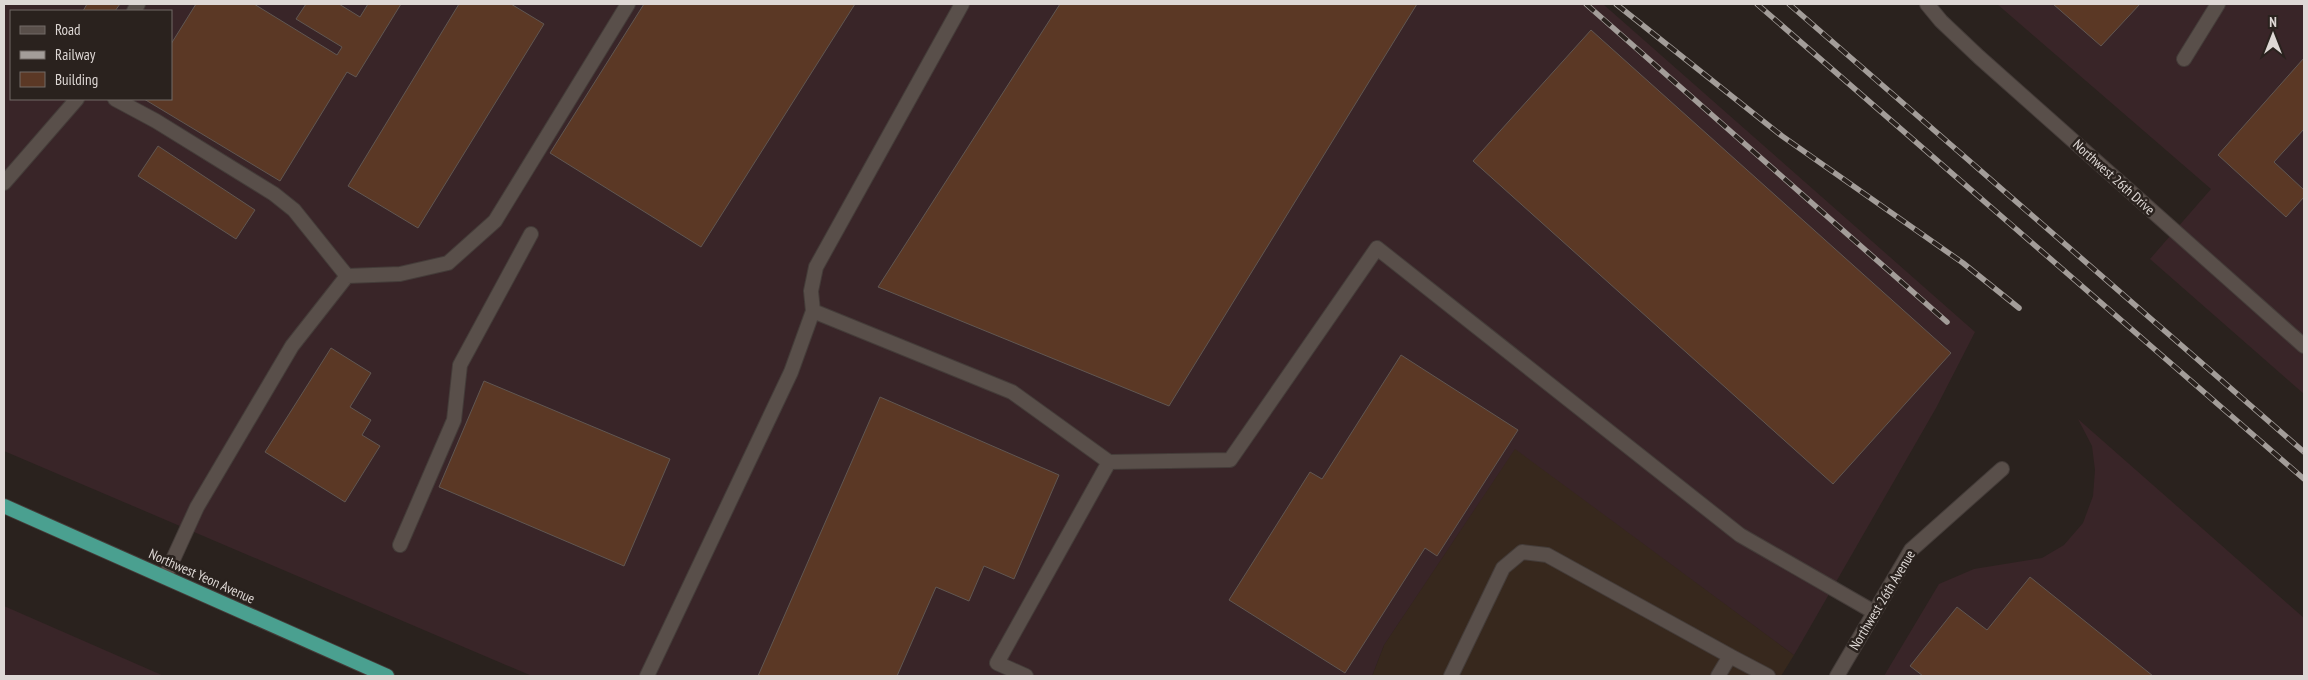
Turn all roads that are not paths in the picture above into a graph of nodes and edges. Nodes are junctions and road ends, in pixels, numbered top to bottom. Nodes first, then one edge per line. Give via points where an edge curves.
1 (628, 4) edge
2 (962, 4) edge
3 (1927, 4) edge
4 (2218, 4) edge
5 (2184, 59) dead end
6 (76, 100) edge
7 (117, 100) edge
8 (4, 183) edge
9 (530, 234) dead end
10 (347, 276) junction
11 (813, 311) junction
12 (2304, 346) edge
13 (1109, 462) junction
14 (2002, 469) dead end
15 (4, 506) edge
16 (400, 545) dead end
17 (165, 577) junction
18 (1874, 612) junction
19 (1730, 656) junction
20 (387, 676) edge
21 (647, 676) edge
22 (1026, 676) edge
23 (1451, 676) edge
24 (1718, 676) edge
25 (1768, 676) edge
26 (1837, 676) edge

1 - 10 street via 495,221 448,263 400,274
2 - 11 street via 816,267 811,290
3 - 12 street, Northwest 26th Drive via 1979,57
4 - 5 street
6 - 8 street
7 - 10 street via 274,194 294,210
9 - 16 street via 460,365 454,420
10 - 17 street via 292,346 197,507
11 - 13 street via 1012,392
11 - 21 street via 791,372
13 - 18 street via 1230,460 1378,248 1740,535
13 - 22 street via 997,663
14 - 18 street, Northwest 26th Avenue via 1911,550
15 - 17 highway, Northwest Yeon Avenue
17 - 20 highway, Northwest Yeon Avenue
18 - 26 street, Northwest 26th Avenue
19 - 23 street via 1547,555 1522,552 1503,568
19 - 24 street
19 - 25 street

